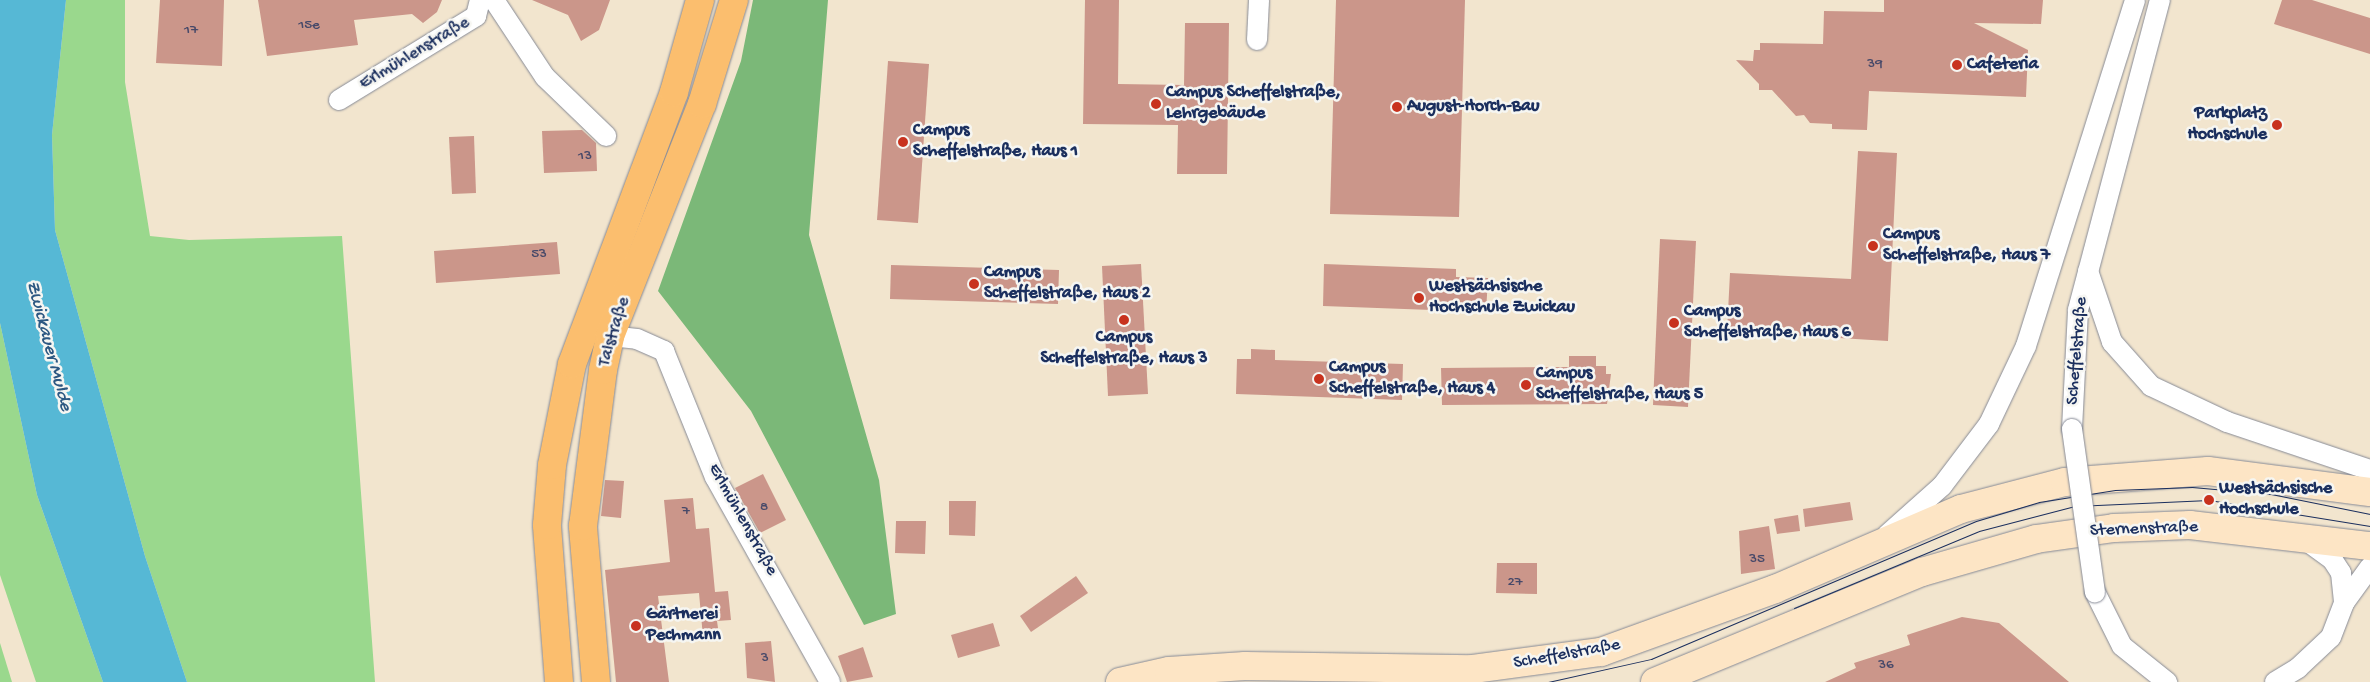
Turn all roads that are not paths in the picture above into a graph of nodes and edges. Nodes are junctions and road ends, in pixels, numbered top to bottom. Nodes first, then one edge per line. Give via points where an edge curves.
1 (480, 0) edge
2 (494, 0) edge
3 (700, 0) edge
4 (734, 0) edge
5 (1259, 0) edge
6 (2135, 0) edge
7 (2160, 0) edge
8 (1257, 40) dead end
9 (339, 100) dead end
10 (606, 136) dead end
11 (2088, 269) junction
12 (610, 336) junction
13 (2370, 470) edge
14 (2370, 492) edge
15 (2299, 536) junction
16 (1877, 544) junction
17 (2370, 546) edge
18 (2370, 567) edge
19 (2344, 603) junction
20 (1333, 675) edge
21 (559, 682) edge
22 (596, 682) edge
23 (830, 682) edge
24 (1120, 682) edge
25 (1655, 682) edge
26 (2167, 682) edge
27 (2275, 682) edge

1 - 9 street, Erlmühlenstraße via 476,16
2 - 10 street via 545,77
3 - 21 main road, Talstraße via 674,92 572,364 552,465 547,525
4 - 12 main road, Talstraße via 702,104
5 - 8 street
6 - 16 street, Scheffelstraße via 2026,346 1989,424 1942,486
7 - 11 street, Scheffelstraße
11 - 13 street via 2112,342 2151,386 2227,422
11 - 26 street, Scheffelstraße, bridge via 2078,310 2072,429 2095,592 2122,646
12 - 22 main road, Talstraße via 594,418 583,526
12 - 23 street, Erlmühlenstraße via 637,339 664,351 715,477
14 - 16 street, Scheffelstraße via 2208,471 2117,476 2021,492 1961,509
15 - 17 street, Sternenstraße
15 - 19 street via 2332,559 2341,573
15 - 25 street, Sternenstraße via 2190,526 2114,528 2036,538 1922,572
16 - 20 street, Scheffelstraße via 1776,589 1601,652 1473,669
18 - 19 street
19 - 27 street via 2331,637 2298,668
20 - 24 street, Scheffelstraße via 1226,667 1169,671

